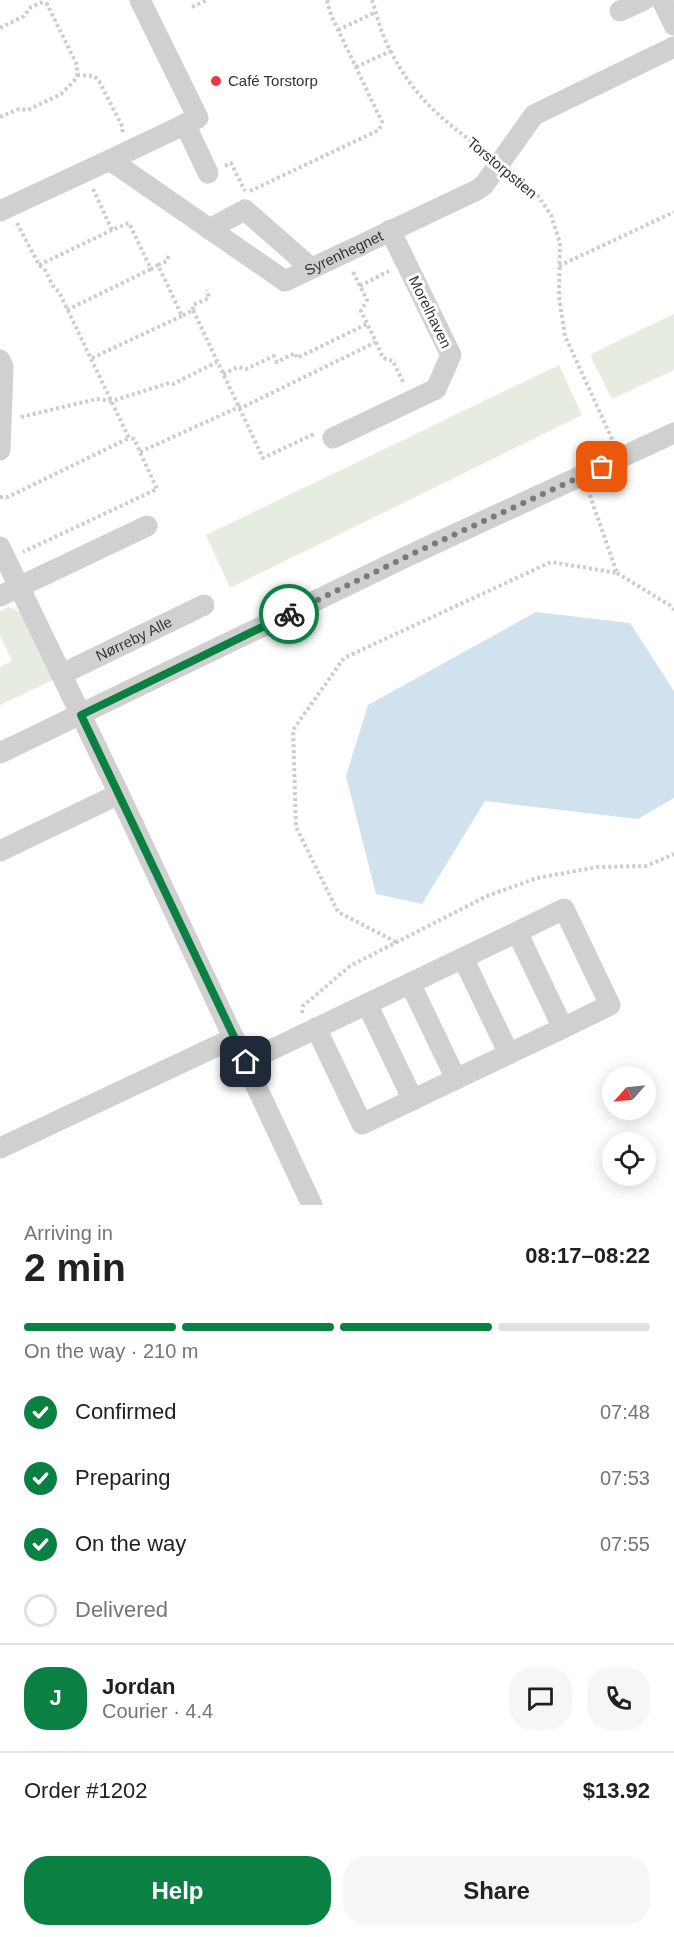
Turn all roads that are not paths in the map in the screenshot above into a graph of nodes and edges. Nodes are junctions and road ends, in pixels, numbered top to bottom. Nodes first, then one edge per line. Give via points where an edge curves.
1 (140, 0) edge
2 (644, 0) edge
3 (662, 0) edge
4 (620, 11) dead end
5 (674, 25) edge
6 (674, 47) edge
7 (185, 124) junction
8 (114, 158) junction
9 (208, 173) road end
10 (3, 202) edge
11 (209, 229) junction
12 (390, 230) junction
13 (311, 268) junction
14 (0, 360) edge
15 (674, 433) edge
16 (333, 438) road end
17 (0, 450) edge
18 (147, 526) dead end
19 (3, 554) edge
20 (19, 587) junction
21 (0, 596) edge
22 (204, 605) dead end
23 (62, 674) junction
24 (81, 715) junction
25 (0, 753) edge
26 (119, 794) junction
27 (0, 851) edge
28 (517, 932) junction
29 (463, 958) junction
30 (410, 983) junction
31 (367, 1004) junction
32 (563, 1028) junction
33 (309, 1031) junction
34 (234, 1038) junction
35 (509, 1054) junction
36 (246, 1062) junction
37 (456, 1079) junction
38 (413, 1100) junction
39 (0, 1148) edge
40 (312, 1205) edge

1 - 7 street via 198,118
2 - 4 street
3 - 5 street
6 - 12 street, Syrenhegnet via 534,115 484,185
7 - 8 street
7 - 9 street
8 - 10 street
8 - 11 street, Syrenhegnet
11 - 13 street, Syrenhegnet via 285,281
11 - 13 street via 245,210
12 - 13 street, Syrenhegnet
12 - 16 street, Morelhaven via 451,355 436,389
14 - 17 street
15 - 24 street via 410,555
18 - 20 street
19 - 20 street
20 - 21 street
20 - 23 street
22 - 23 street, Nørreby Alle
23 - 24 street
24 - 25 street
24 - 26 street
26 - 27 street
26 - 34 street
28 - 29 street
28 - 32 street
28 - 32 street via 564,909 595,973 610,1005
29 - 30 street
29 - 35 street
30 - 31 street
30 - 37 street
31 - 33 street
31 - 38 street
32 - 35 street
33 - 36 street
33 - 38 street via 362,1124
34 - 36 street
34 - 39 street
35 - 37 street
36 - 40 street
37 - 38 street

